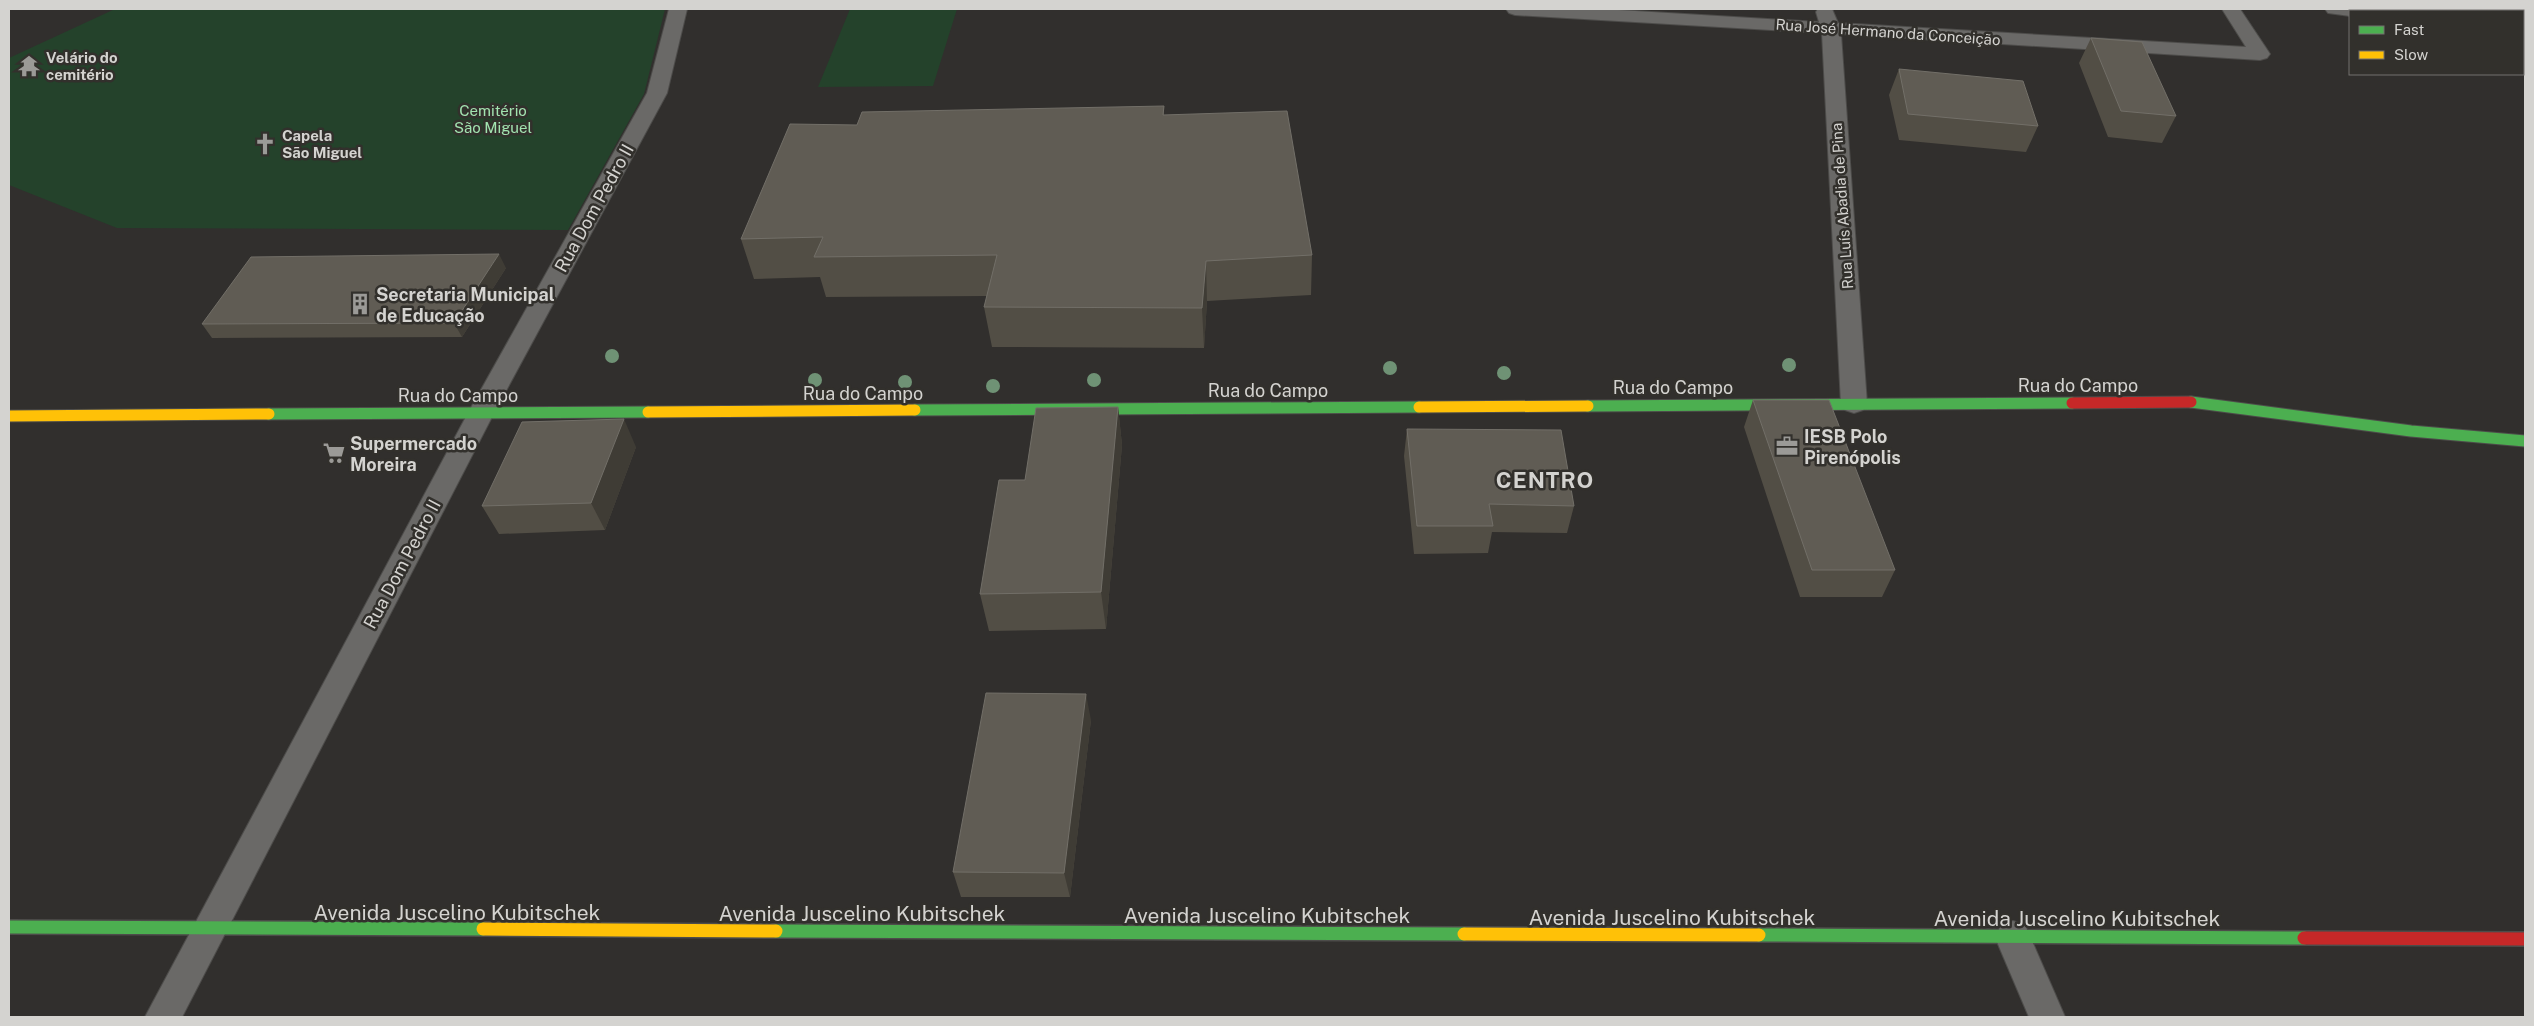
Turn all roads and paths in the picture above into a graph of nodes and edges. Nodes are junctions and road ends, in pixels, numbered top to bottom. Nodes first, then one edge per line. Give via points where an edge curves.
1 (678, 9) edge
2 (1516, 9) edge
3 (2231, 9) edge
4 (2334, 9) edge
5 (2349, 10) edge
6 (1828, 18) edge
7 (1854, 404) junction
8 (481, 413) junction
9 (9, 416) edge
10 (2525, 441) edge
11 (9, 928) edge
12 (210, 930) junction
13 (2014, 937) junction
14 (2525, 939) edge
15 (163, 1017) edge
16 (2046, 1017) edge

1 - 8 street, Rua Dom Pedro II via 658,93
2 - 6 street, Rua José Hermano da Conceição
3 - 6 street, Rua José Hermano da Conceição via 2260,54
4 - 5 street
6 - 7 street, Rua Luís Abadia de Pina
7 - 8 street, Rua do Campo
7 - 10 street, Rua do Campo via 2196,402 2411,431
8 - 9 street, Rua do Campo
8 - 12 street, Rua Dom Pedro II
11 - 12 street, Avenida Juscelino Kubitschek
12 - 13 street, Avenida Juscelino Kubitschek
12 - 15 street, Rua Dom Pedro II
13 - 14 street, Avenida Juscelino Kubitschek
13 - 16 street

